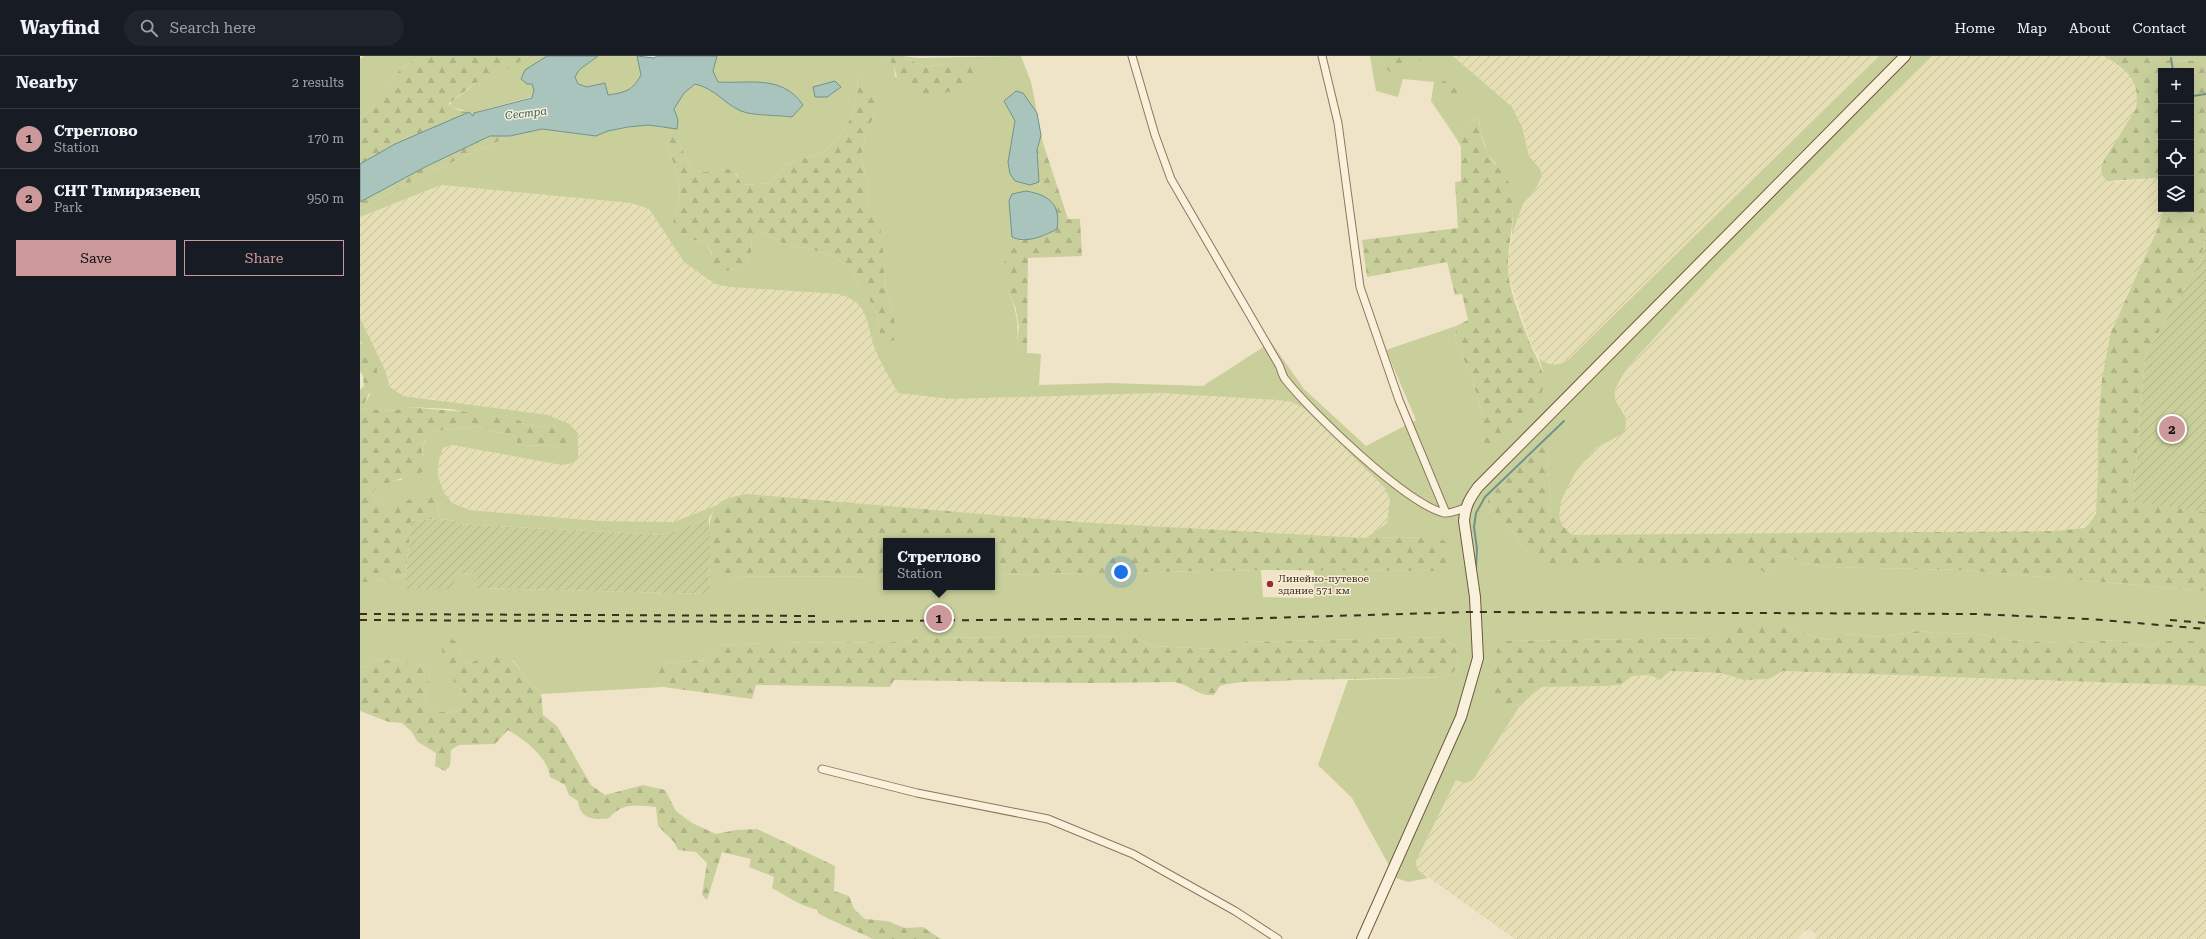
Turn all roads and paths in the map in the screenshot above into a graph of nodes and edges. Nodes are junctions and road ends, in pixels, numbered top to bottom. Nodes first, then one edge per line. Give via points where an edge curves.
1 (1132, 56) edge
2 (1322, 56) edge
3 (1905, 56) edge
4 (1465, 508) junction
5 (1446, 513) junction
6 (822, 769) dead end
7 (1278, 939) edge
8 (1362, 939) edge

1 - 5 street via 1171,179 1284,377 1333,428 1396,485 1424,504
2 - 5 street via 1338,123 1360,287 1400,400
3 - 4 street via 1478,487
4 - 5 street
4 - 8 street via 1464,521 1474,598 1478,658 1461,717
6 - 7 street via 917,793 1055,821 1147,861 1235,911

